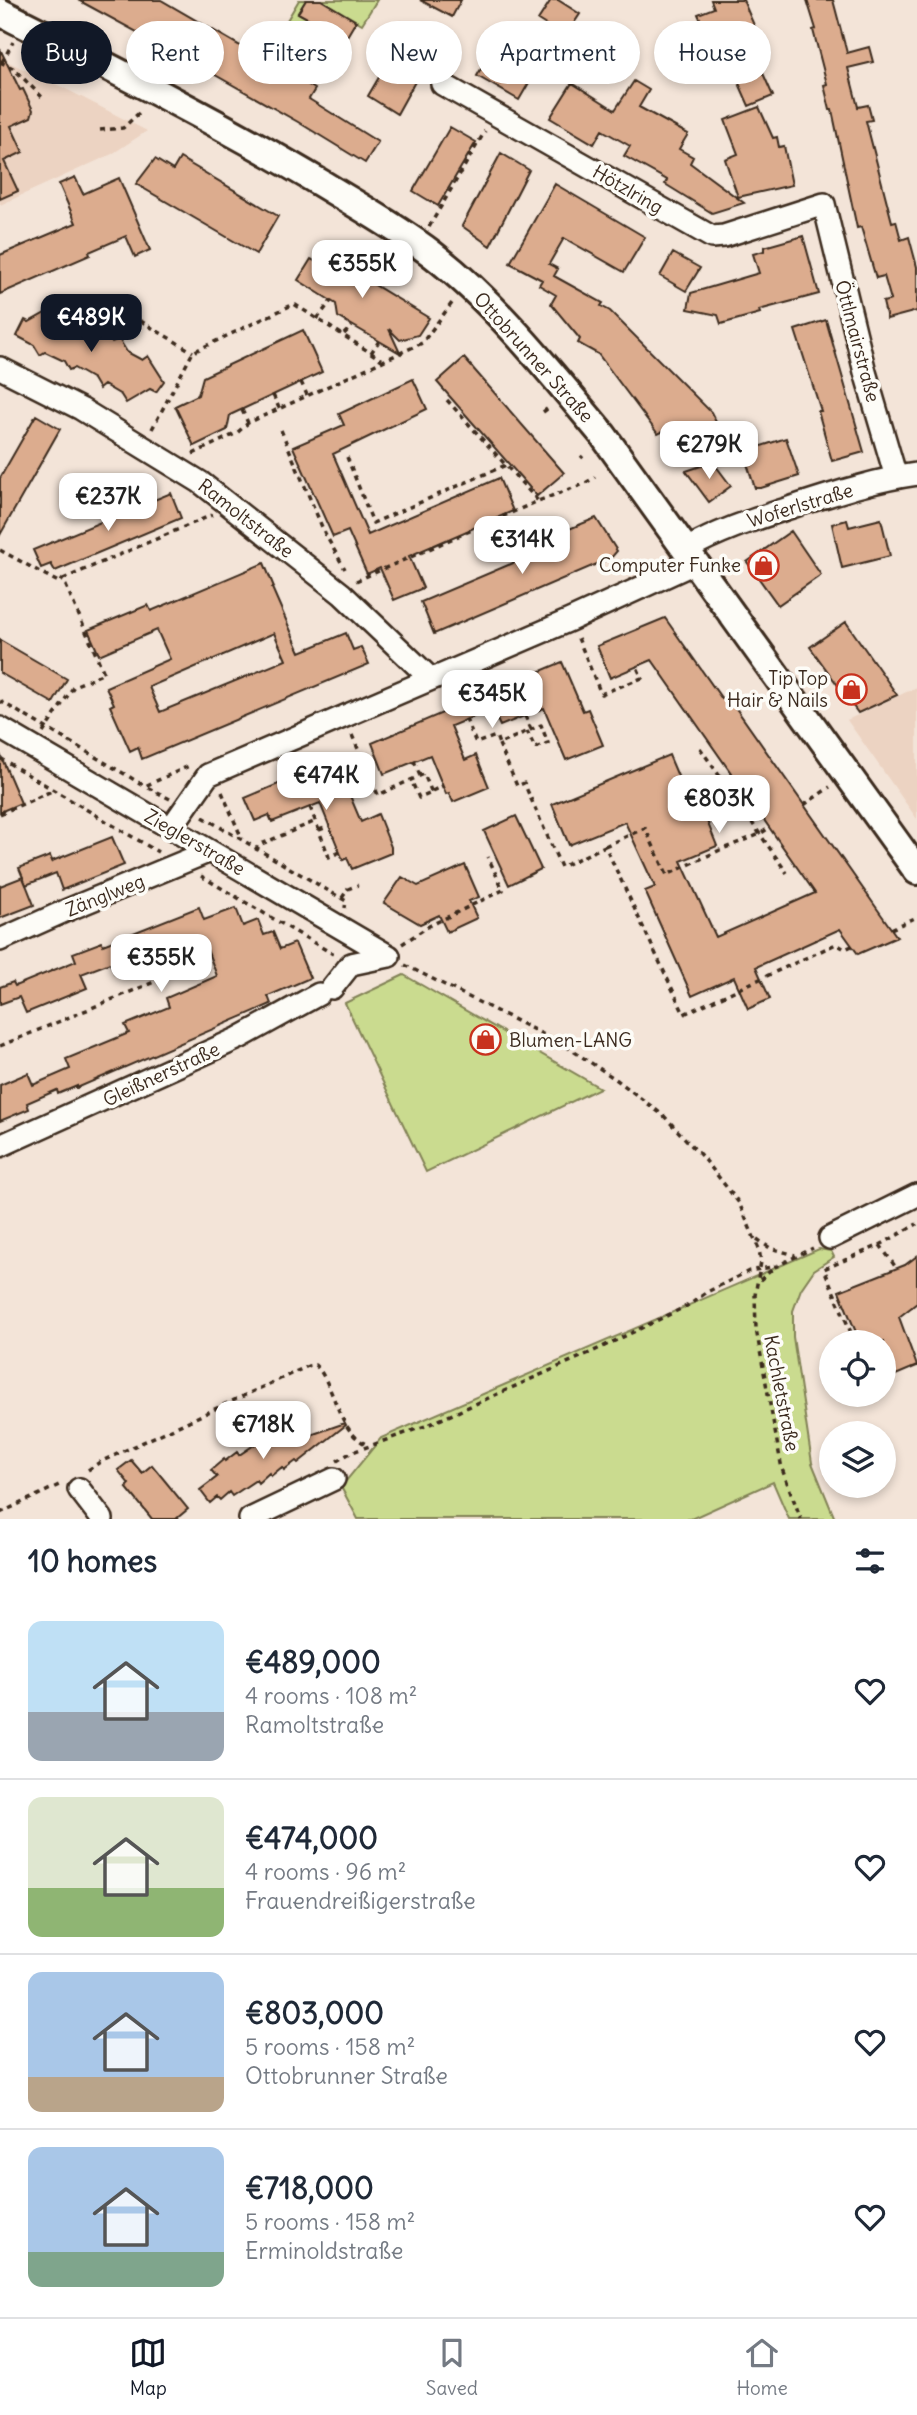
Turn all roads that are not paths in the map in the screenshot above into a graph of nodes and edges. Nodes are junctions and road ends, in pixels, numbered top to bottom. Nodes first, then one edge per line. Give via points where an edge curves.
1 (0, 12) edge
2 (442, 84) dead end
3 (824, 204) joint
4 (0, 368) edge
5 (907, 476) edge
6 (692, 555) junction
7 (438, 677) junction
8 (0, 728) edge
9 (172, 828) junction
10 (210, 851) junction
11 (917, 871) edge
12 (0, 940) edge
13 (389, 956) joint
14 (0, 1146) edge
15 (917, 1195) edge
16 (830, 1238) road end
17 (334, 1479) dead end
18 (73, 1483) road end
19 (102, 1519) edge
20 (250, 1519) edge

1 - 6 main road, Ottobrunner Straße via 290,164 431,254 477,293 547,368
2 - 3 street, Hötzlring via 712,237
3 - 5 street, Öttlmairstraße via 865,372
4 - 7 street, Ramoltstraße via 180,469 342,594
5 - 6 street, Woferlstraße via 832,494 726,529
6 - 7 street, Woferlstraße via 570,620
6 - 11 main road, Ottobrunner Straße
7 - 9 street, Woferlstraße via 208,775 195,810
8 - 9 street, Zieglerstraße
9 - 10 street, Zieglerstraße
10 - 12 street, Zänglweg
10 - 13 street, Zieglerstraße
13 - 14 street, Gleißnerstraße via 351,964 326,991 239,1038
15 - 16 street
17 - 20 street
18 - 19 street

